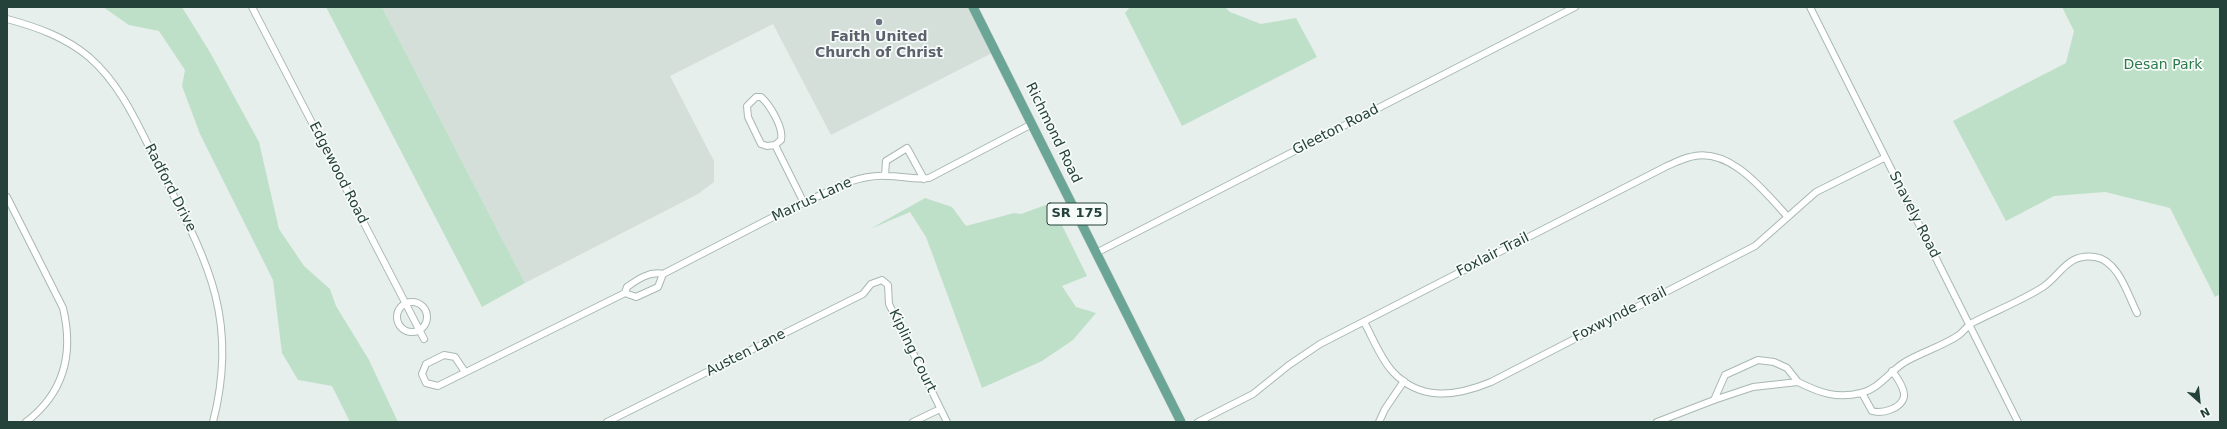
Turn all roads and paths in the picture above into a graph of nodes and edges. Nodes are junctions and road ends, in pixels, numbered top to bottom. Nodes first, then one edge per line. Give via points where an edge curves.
1 (252, 7) edge
2 (973, 7) edge
3 (1575, 7) edge
4 (1810, 7) edge
5 (7, 20) edge
6 (1032, 124) junction
7 (775, 145) junction
8 (1884, 158) junction
9 (884, 176) junction
10 (924, 179) junction
11 (7, 197) edge
12 (804, 203) junction
13 (1787, 216) junction
14 (1096, 253) junction
15 (663, 274) junction
16 (882, 280) joint
17 (625, 293) junction
18 (406, 303) junction
19 (2137, 313) dead end
20 (1364, 322) junction
21 (1970, 324) junction
22 (419, 330) junction
23 (424, 339) dead end
24 (1892, 371) junction
25 (465, 372) junction
26 (1404, 381) junction
27 (1798, 382) junction
28 (1862, 393) junction
29 (1714, 400) junction
30 (940, 409) junction
31 (26, 422) edge
32 (213, 422) edge
33 (607, 422) edge
34 (913, 422) edge
35 (947, 422) edge
36 (1181, 422) edge
37 (1198, 422) edge
38 (1379, 422) edge
39 (1657, 422) edge
40 (2018, 422) edge

1 - 18 street, Edgewood Road
2 - 6 main road, Richmond Road / SR 175
3 - 14 street, Gleeton Road
4 - 8 street, Snavely Road
5 - 32 street, Radford Drive via 50,33 79,49 113,82 133,114 200,247 214,284 223,350 221,382
6 - 10 street, Marrus Lane via 943,172
6 - 14 main road, Richmond Road / SR 175
7 - 7 street via 781,140 782,131 767,104 761,97 756,98 747,106 748,117 761,144
7 - 12 street
8 - 13 street, Foxwynde Trail via 1816,192
8 - 21 street, Snavely Road
9 - 10 street, Marrus Lane
9 - 10 street via 886,161 907,148
9 - 12 street, Marrus Lane via 854,180
11 - 31 street via 63,308 67,326 68,352 64,371 50,399
12 - 15 street, Marrus Lane
13 - 20 street, Foxlair Trail via 1746,172 1710,157 1691,157 1667,166
13 - 26 street, Foxwynde Trail via 1755,246 1485,384 1468,391 1446,394 1418,389
14 - 36 main road, Richmond Road / SR 175
15 - 17 street, Marrus Lane via 645,276 627,287
15 - 17 street, Marrus Lane via 658,287 636,297
16 - 30 street, Kipling Court via 888,285 889,304
16 - 33 street, Austen Lane via 870,284 863,294
17 - 25 street
18 - 22 street, Edgewood Road
18 - 22 street via 417,302 426,311 427,320
18 - 22 street via 398,312 399,324 408,331
19 - 21 street via 2116,271 2106,260 2095,257 2070,262 2042,287
20 - 26 street, Foxwynde Trail via 1384,360
20 - 37 street, Foxlair Trail via 1320,344 1253,394
21 - 24 street via 1959,335
21 - 40 street, Snavely Road
22 - 23 street, Edgewood Road
24 - 28 street via 1881,382
24 - 28 street via 1904,391 1898,405 1882,412 1872,411
25 - 25 street via 434,386 426,383 422,374 426,364 444,354 455,357
26 - 38 street
27 - 28 street via 1828,395
27 - 29 street via 1753,387
27 - 29 street via 1787,368 1774,362 1758,360 1726,375
29 - 39 street
30 - 34 street
30 - 35 street, Kipling Court

